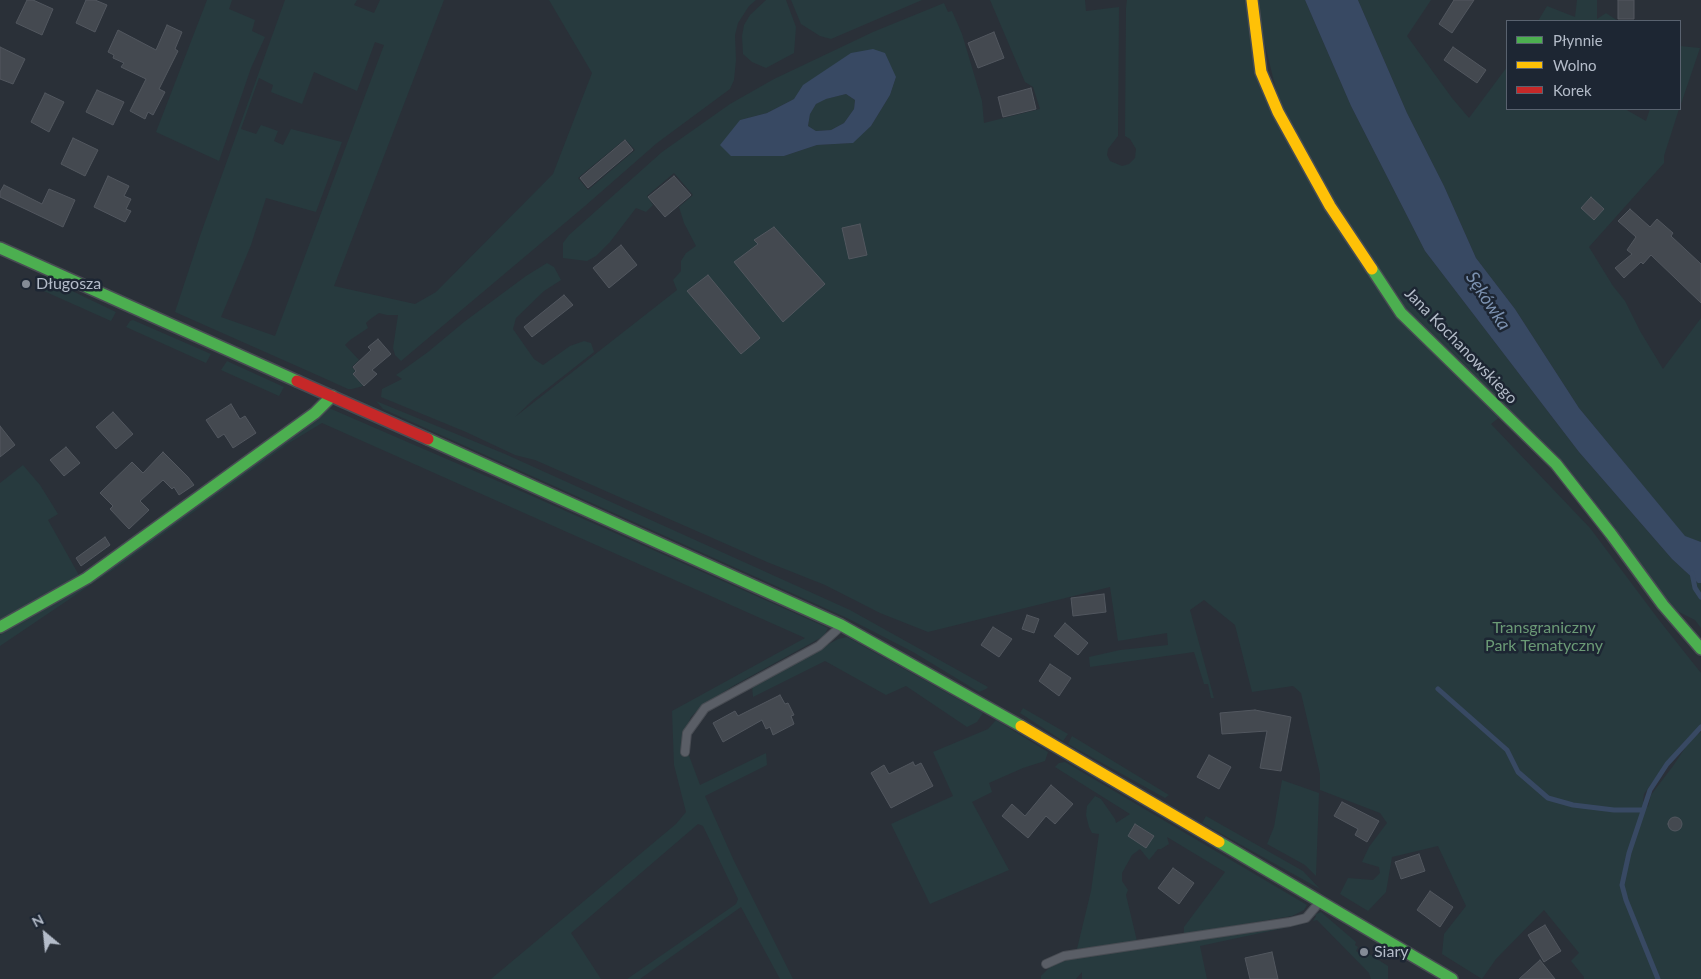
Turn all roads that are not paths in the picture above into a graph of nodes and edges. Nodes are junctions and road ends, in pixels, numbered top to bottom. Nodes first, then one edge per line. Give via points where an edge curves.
1 (1252, 0) edge
2 (0, 248) edge
3 (332, 396) junction
4 (841, 626) junction
5 (0, 628) edge
6 (1701, 649) edge
7 (685, 752) dead end
8 (1320, 902) junction
9 (1046, 964) dead end
10 (1452, 979) edge

1 - 6 main road, Jana Kochanowskiego via 1261,72 1278,112 1330,206 1401,313 1556,464 1663,605
2 - 3 main road
3 - 4 main road
3 - 5 main road via 315,413 87,578
4 - 7 lane via 819,646 705,708 687,733
4 - 8 main road via 993,710
8 - 9 lane via 1306,918 1290,922 1064,956
8 - 10 main road

